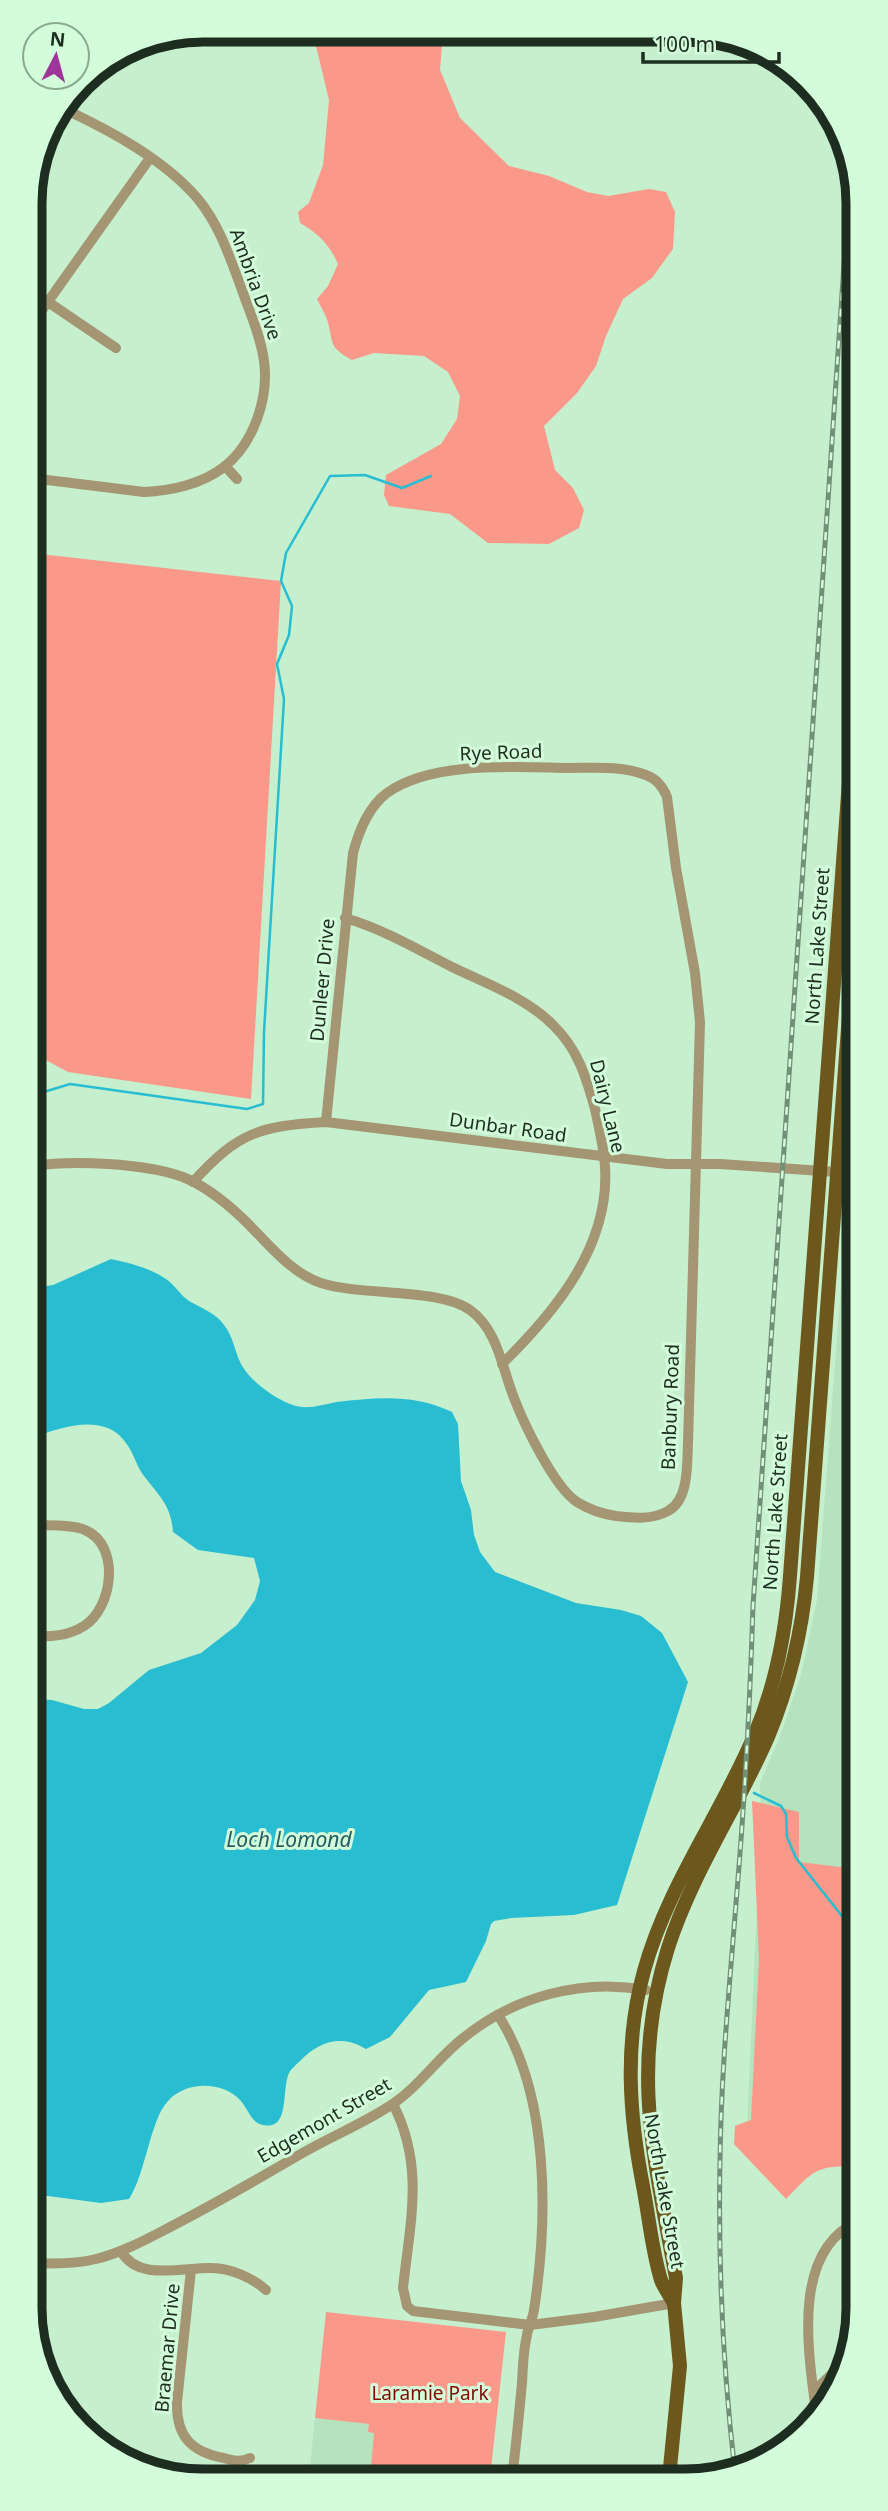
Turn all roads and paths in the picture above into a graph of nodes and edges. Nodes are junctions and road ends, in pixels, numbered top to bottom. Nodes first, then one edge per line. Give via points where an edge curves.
1 (70, 112) edge
2 (149, 158) junction
3 (48, 302) junction
4 (42, 310) edge
5 (116, 348) dead end
6 (225, 466) junction
7 (42, 479) edge
8 (237, 479) dead end
9 (667, 797) joint
10 (846, 821) edge
11 (356, 842) joint
12 (345, 918) junction
13 (846, 1053) edge
14 (326, 1122) junction
15 (604, 1158) junction
16 (695, 1164) junction
17 (42, 1165) edge
18 (820, 1170) junction
19 (837, 1172) junction
20 (193, 1182) junction
21 (502, 1364) junction
22 (42, 1526) edge
23 (42, 1636) edge
24 (639, 1989) junction
25 (657, 1992) junction
26 (498, 2015) junction
27 (393, 2104) junction
28 (846, 2228) edge
29 (121, 2251) junction
30 (42, 2263) edge
31 (191, 2270) junction
32 (265, 2290) dead end
33 (674, 2303) junction
34 (530, 2325) junction
35 (832, 2374) edge
36 (814, 2391) junction
37 (815, 2403) edge
38 (250, 2458) dead end
39 (513, 2469) edge
40 (670, 2469) edge

1 - 2 street, Ambria Drive
2 - 3 street
2 - 6 street, Ambria Drive via 176,177 210,215 261,344 262,404 253,429
3 - 4 street
3 - 5 street
6 - 7 street, Ambria Drive via 191,484 162,491
6 - 8 street
9 - 11 street, Rye Road via 657,780 627,769 519,767 445,772 385,794 365,819
9 - 16 street, Banbury Road via 700,1022
10 - 18 main road, North Lake Street
11 - 12 street, Dunleer Drive
12 - 14 street, Dunleer Drive
12 - 15 street, Dairy Lane via 502,991 552,1023 578,1056 586,1075
13 - 19 main road, North Lake Street
14 - 15 street, Dunbar Road
14 - 20 street, Dunbar Road via 288,1124 247,1135
15 - 16 street, Dunbar Road
15 - 21 street, Dairy Lane via 604,1199 586,1256 546,1318
16 - 18 street, Dunbar Road
16 - 21 street, Banbury Road via 687,1453 677,1504 669,1511 633,1518 597,1512 576,1501 534,1440
17 - 20 street, Banbury Road via 122,1166
18 - 19 street, Dunbar Road
18 - 24 main road, North Lake Street via 789,1588 780,1653 757,1729 670,1902
19 - 25 main road, North Lake Street via 798,1641 772,1727 686,1901
20 - 21 street, Banbury Road via 238,1214 299,1273 340,1288 463,1305 485,1324
22 - 23 street via 93,1534 109,1572 106,1599 86,1625 64,1635
24 - 25 street, Edgemont Street
24 - 26 street, Edgemont Street via 604,1986 557,1992
24 - 33 main road, North Lake Street via 630,2058 634,2141 662,2282
25 - 33 main road, North Lake Street via 648,2046 648,2109 676,2278
26 - 27 street, Edgemont Street via 461,2039
26 - 34 street via 530,2089 540,2148 539,2250
27 - 29 street, Edgemont Street
27 - 34 street via 404,2124 414,2174 403,2288 407,2306 423,2313
28 - 36 street via 819,2259 809,2293
29 - 30 street, Edgemont Street via 73,2263
29 - 31 street via 131,2264 142,2268
31 - 32 street via 220,2268 256,2280
31 - 38 street, Braemar Drive via 177,2402 179,2427 202,2452 239,2461
33 - 34 street
33 - 40 main road, North Lake Street via 680,2366
34 - 39 street
35 - 36 street
36 - 37 street

